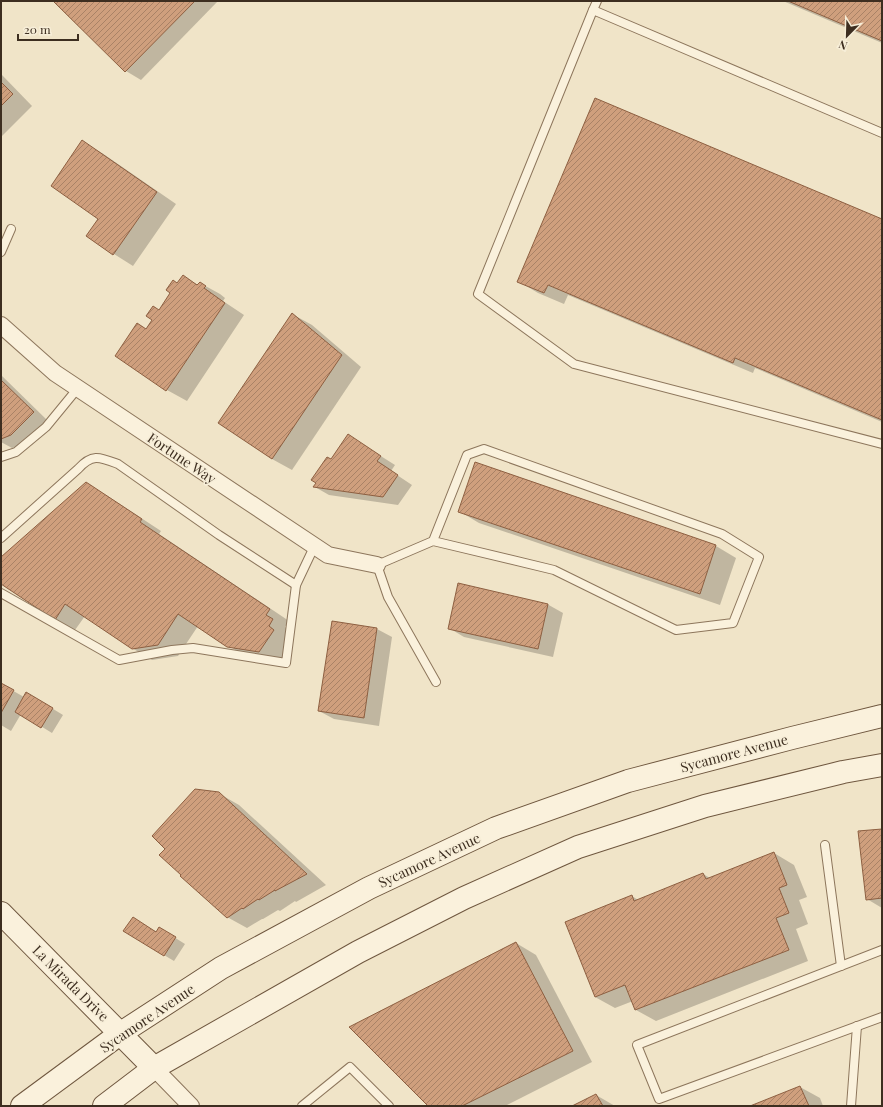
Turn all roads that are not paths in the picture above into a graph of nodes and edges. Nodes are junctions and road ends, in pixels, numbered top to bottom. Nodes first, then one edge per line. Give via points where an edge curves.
1 (597, 1) edge
2 (593, 10) junction
3 (882, 133) edge
4 (11, 229) dead end
5 (1, 252) edge
6 (1, 325) edge
7 (78, 388) junction
8 (882, 444) edge
9 (1, 457) edge
10 (1, 538) edge
11 (433, 541) junction
12 (314, 547) junction
13 (377, 565) junction
14 (296, 585) junction
15 (1, 593) edge
16 (436, 682) dead end
17 (882, 716) edge
18 (882, 765) edge
19 (824, 845) dead end
20 (1, 913) edge
21 (882, 950) edge
22 (841, 966) junction
23 (882, 1017) edge
24 (857, 1026) junction
25 (121, 1033) junction
26 (154, 1068) junction
27 (22, 1106) edge
28 (104, 1106) edge
29 (191, 1106) edge
30 (302, 1106) edge
31 (389, 1106) edge
32 (851, 1106) edge

1 - 2 lane
2 - 3 lane
2 - 8 lane via 478,294 574,364
4 - 5 lane
6 - 7 street, Fortune Way via 55,373
7 - 9 lane via 46,427 16,452
7 - 12 street, Fortune Way
10 - 14 lane via 86,461 100,457 118,464
11 - 11 lane via 554,570 676,630 733,623 759,557 722,534 484,449 467,455
11 - 13 lane
12 - 13 street, Fortune Way via 328,555
12 - 14 lane
13 - 16 lane via 388,597
14 - 15 lane via 286,664 193,648 119,660
17 - 25 main road, Sycamore Avenue via 628,781 496,828 369,888 221,968
18 - 26 main road via 705,806 578,847 464,898 358,952
19 - 22 lane
20 - 25 main road, La Mirada Drive
21 - 22 lane
22 - 24 lane via 638,1045 659,1099
23 - 24 lane
24 - 32 lane
25 - 26 main road, La Mirada Drive
25 - 27 main road, Sycamore Avenue
26 - 28 main road
26 - 29 street, La Mirada Drive
30 - 31 lane via 350,1067

